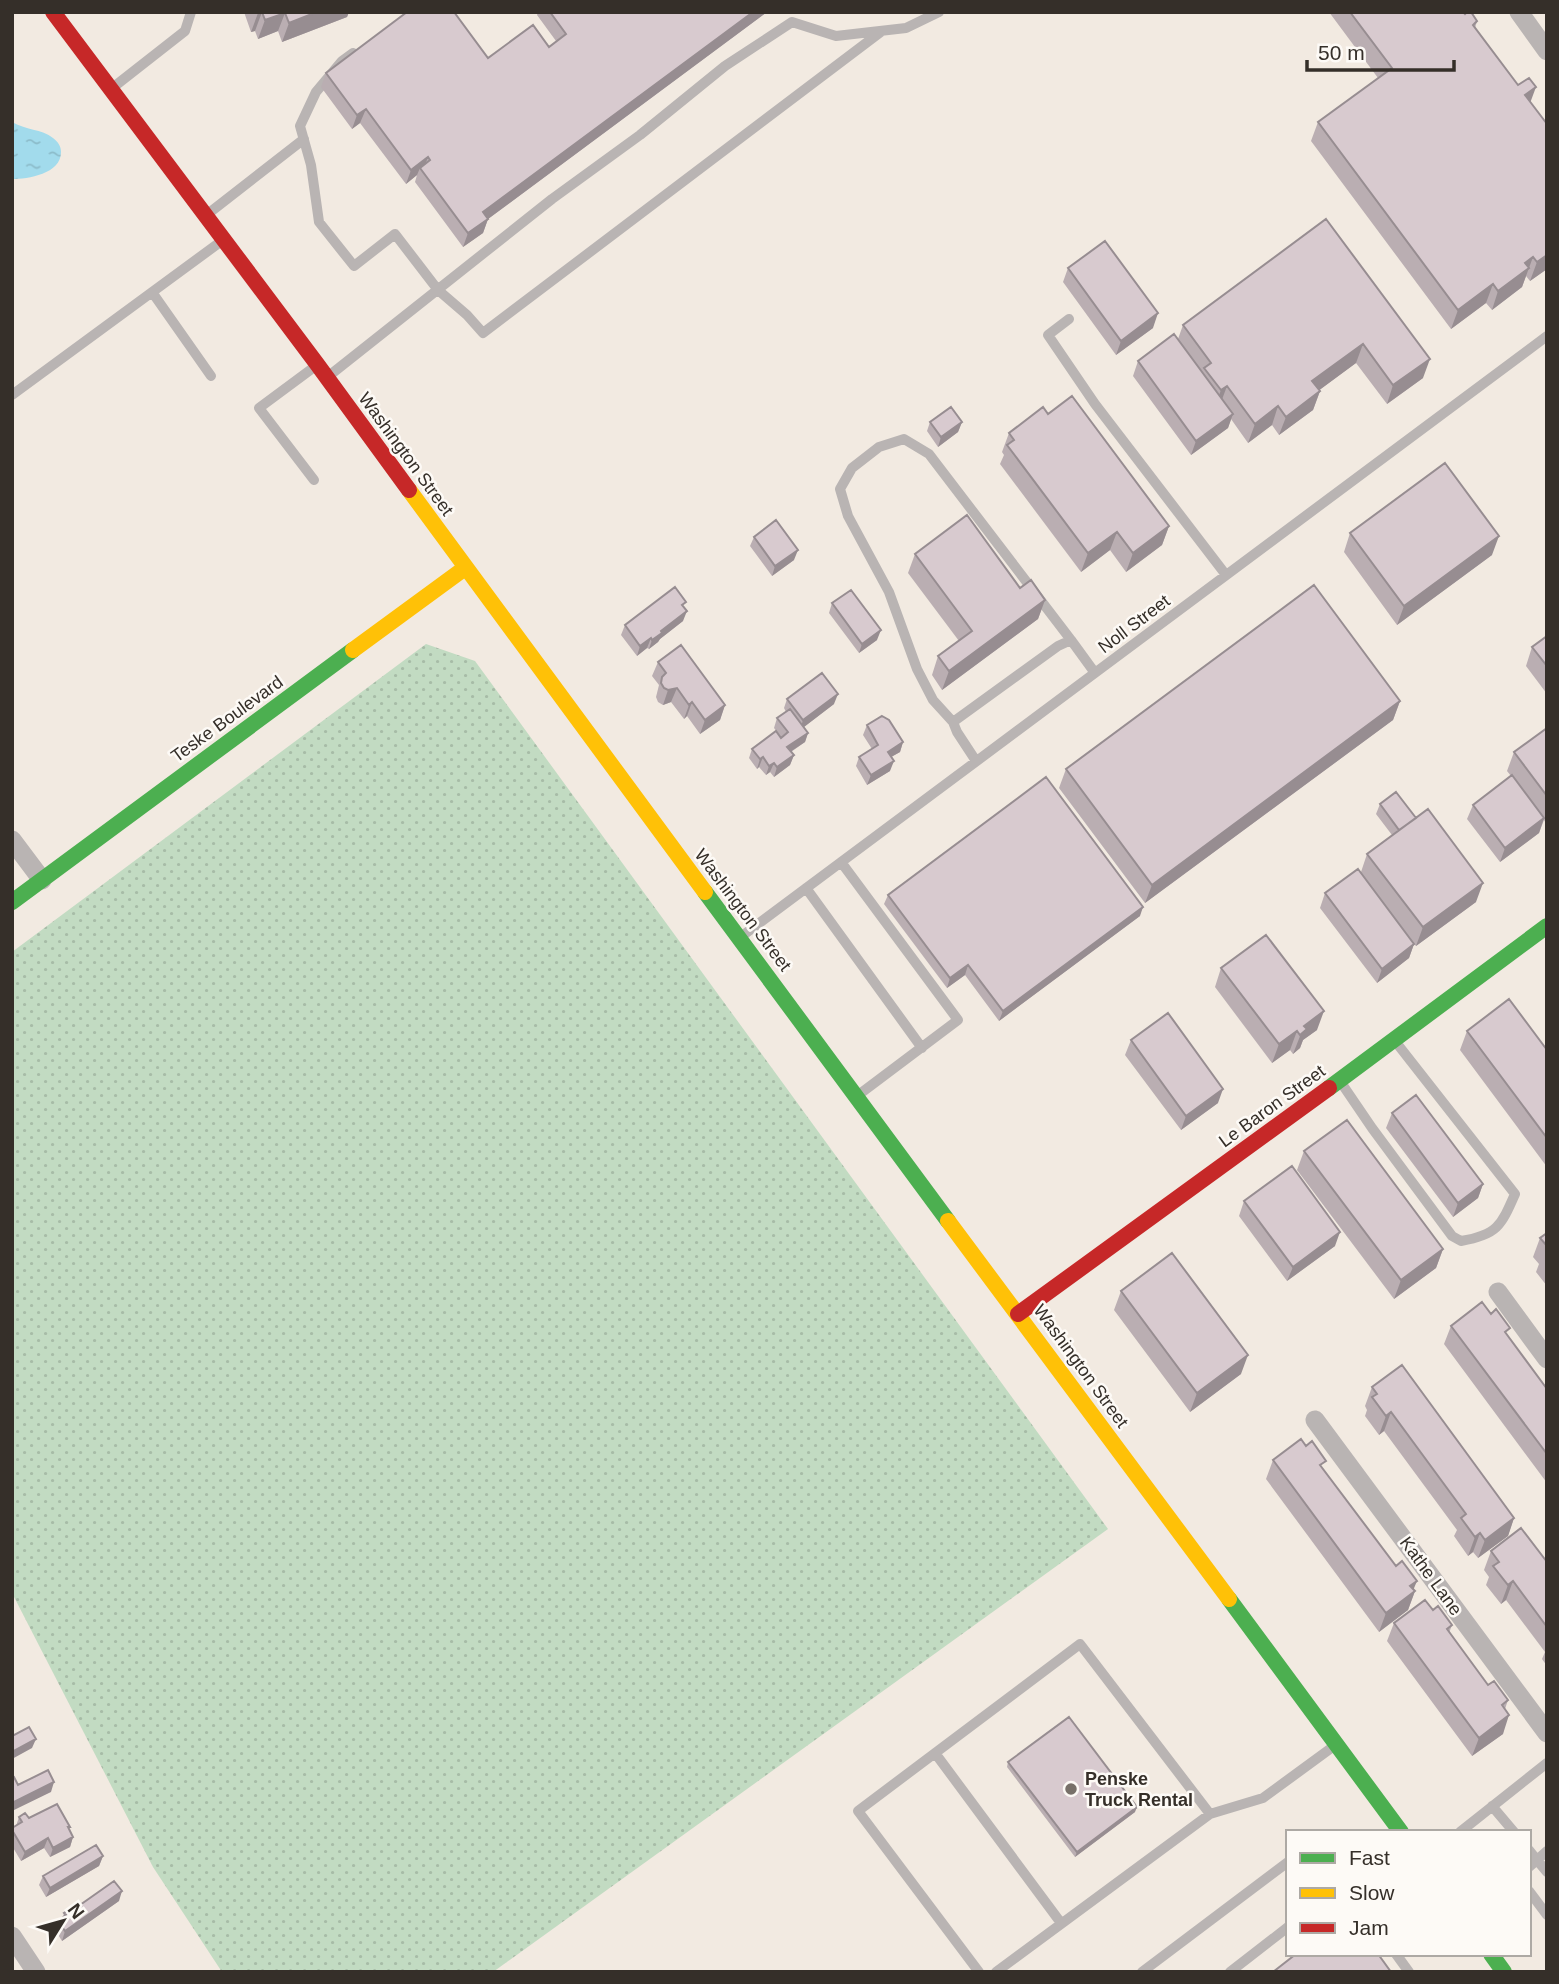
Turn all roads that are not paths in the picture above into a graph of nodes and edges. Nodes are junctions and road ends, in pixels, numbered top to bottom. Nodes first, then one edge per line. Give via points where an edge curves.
1 (54, 12) edge
2 (191, 12) edge
3 (939, 12) edge
4 (1519, 12) edge
5 (882, 31) junction
6 (361, 47) edge
7 (1547, 51) edge
8 (111, 89) junction
9 (304, 139) junction
10 (205, 215) junction
11 (224, 240) junction
12 (438, 290) junction
13 (152, 292) junction
14 (1069, 319) dead end
15 (1547, 336) edge
16 (322, 371) junction
17 (211, 376) dead end
18 (12, 396) edge
19 (314, 480) dead end
20 (465, 568) junction
21 (1226, 575) junction
22 (1071, 640) junction
23 (1095, 673) junction
24 (953, 722) junction
25 (976, 761) junction
26 (12, 840) edge
27 (841, 862) junction
28 (42, 880) junction
29 (806, 888) junction
30 (12, 902) edge
31 (1547, 926) edge
32 (740, 938) junction
33 (1394, 1040) junction
34 (922, 1048) junction
35 (1340, 1080) junction
36 (857, 1096) junction
37 (1498, 1292) dead end
38 (1018, 1314) junction
39 (1547, 1359) edge
40 (1315, 1420) dead end
41 (1547, 1733) edge
42 (1336, 1744) junction
43 (935, 1753) junction
44 (1547, 1763) edge
45 (1492, 1806) junction
46 (1210, 1814) junction
47 (1400, 1830) edge
48 (1462, 1830) edge
49 (1512, 1830) edge
50 (1547, 1851) edge
51 (1533, 1863) edge
52 (1286, 1864) edge
53 (1547, 1872) edge
54 (1531, 1894) edge
55 (1547, 1914) edge
56 (1061, 1923) junction
57 (1286, 1929) edge
58 (12, 1936) edge
59 (1397, 1956) edge
60 (1492, 1956) edge
61 (1502, 1971) edge
62 (37, 1972) edge
63 (979, 1972) edge
64 (996, 1972) edge
65 (1142, 1972) edge
66 (1230, 1972) edge
67 (1409, 1972) edge

1 - 8 main road, Washington Street
2 - 8 lane via 185,31
3 - 5 lane via 906,28
4 - 7 street
5 - 12 lane via 836,36 792,22 725,66
5 - 12 lane via 483,333
6 - 9 lane via 342,61 316,92 300,126
8 - 10 main road, Washington Street
9 - 10 lane
9 - 12 lane via 319,222 354,266 395,234
10 - 11 main road, Washington Street
11 - 13 lane
11 - 16 main road, Washington Street
12 - 16 lane
13 - 17 lane
13 - 18 lane
14 - 21 lane via 1048,335
15 - 21 lane, Noll Street
16 - 19 lane via 259,408
16 - 20 main road, Washington Street
20 - 28 main road, Teske Boulevard
20 - 32 main road, Washington Street
21 - 23 lane, Noll Street
22 - 23 lane
22 - 24 lane
22 - 24 lane via 929,454 904,439 879,447 852,468 840,489 848,516 889,592 917,669 933,700
23 - 25 lane, Noll Street
24 - 25 lane
25 - 27 lane, Noll Street
26 - 28 street
27 - 29 lane, Noll Street
27 - 34 lane via 958,1020
28 - 30 main road, Teske Boulevard
29 - 32 lane, Noll Street
29 - 34 lane
31 - 33 main road, Le Baron Street
32 - 36 main road, Washington Street
33 - 35 main road, Le Baron Street
33 - 35 lane via 1515,1194 1499,1227 1480,1238 1461,1241 1452,1236
34 - 36 lane
35 - 38 main road, Le Baron Street
36 - 38 main road, Washington Street
37 - 39 street
38 - 42 main road, Washington Street
40 - 41 street, Kathe Lane
42 - 46 lane via 1263,1798
42 - 47 main road, Washington Street
43 - 46 lane via 1080,1644
43 - 56 lane
43 - 63 lane via 858,1811
44 - 45 lane
45 - 48 lane
45 - 49 lane
46 - 56 lane
50 - 51 lane
51 - 53 lane
52 - 65 lane
54 - 55 lane
56 - 64 lane
57 - 66 lane
58 - 62 street
59 - 67 lane
60 - 61 main road

